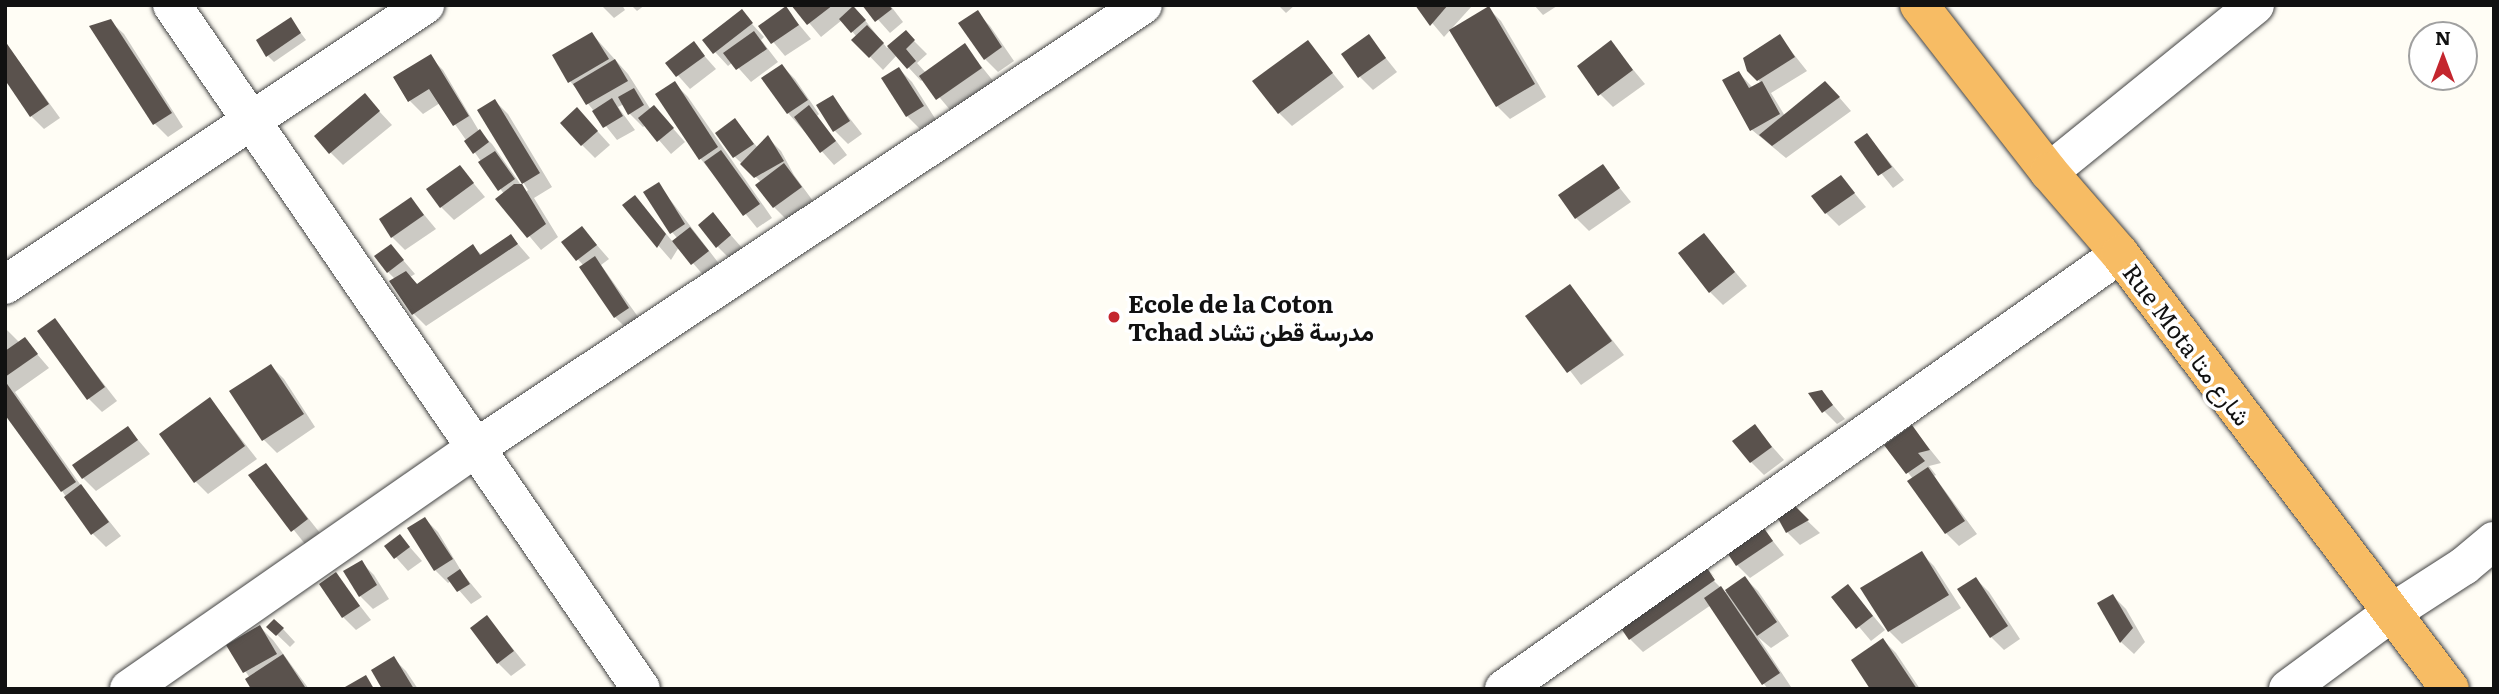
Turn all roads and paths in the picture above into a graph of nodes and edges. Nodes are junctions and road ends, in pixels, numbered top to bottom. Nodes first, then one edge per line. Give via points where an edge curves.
1 (172, 5) edge
2 (425, 5) edge
3 (1143, 5) edge
4 (1919, 5) edge
5 (2255, 5) edge
6 (251, 121) junction
7 (2049, 172) junction
8 (2120, 254) junction
9 (5, 285) edge
10 (477, 447) junction
11 (2494, 541) edge
12 (2479, 571) edge
13 (2391, 613) junction
14 (129, 689) edge
15 (641, 689) edge
16 (1504, 689) edge
17 (2288, 689) edge
18 (2450, 689) edge

1 - 6 street
2 - 6 street
3 - 10 street
4 - 7 highway, Rue Mota شارع متا
5 - 7 street
6 - 9 street
6 - 10 street
7 - 8 highway, Rue Mota شارع متا
8 - 13 highway, Rue Mota شارع متا
8 - 16 street
10 - 14 street
10 - 15 street
11 - 12 street
12 - 13 street
13 - 17 street
13 - 18 highway, Rue Mota شارع متا

